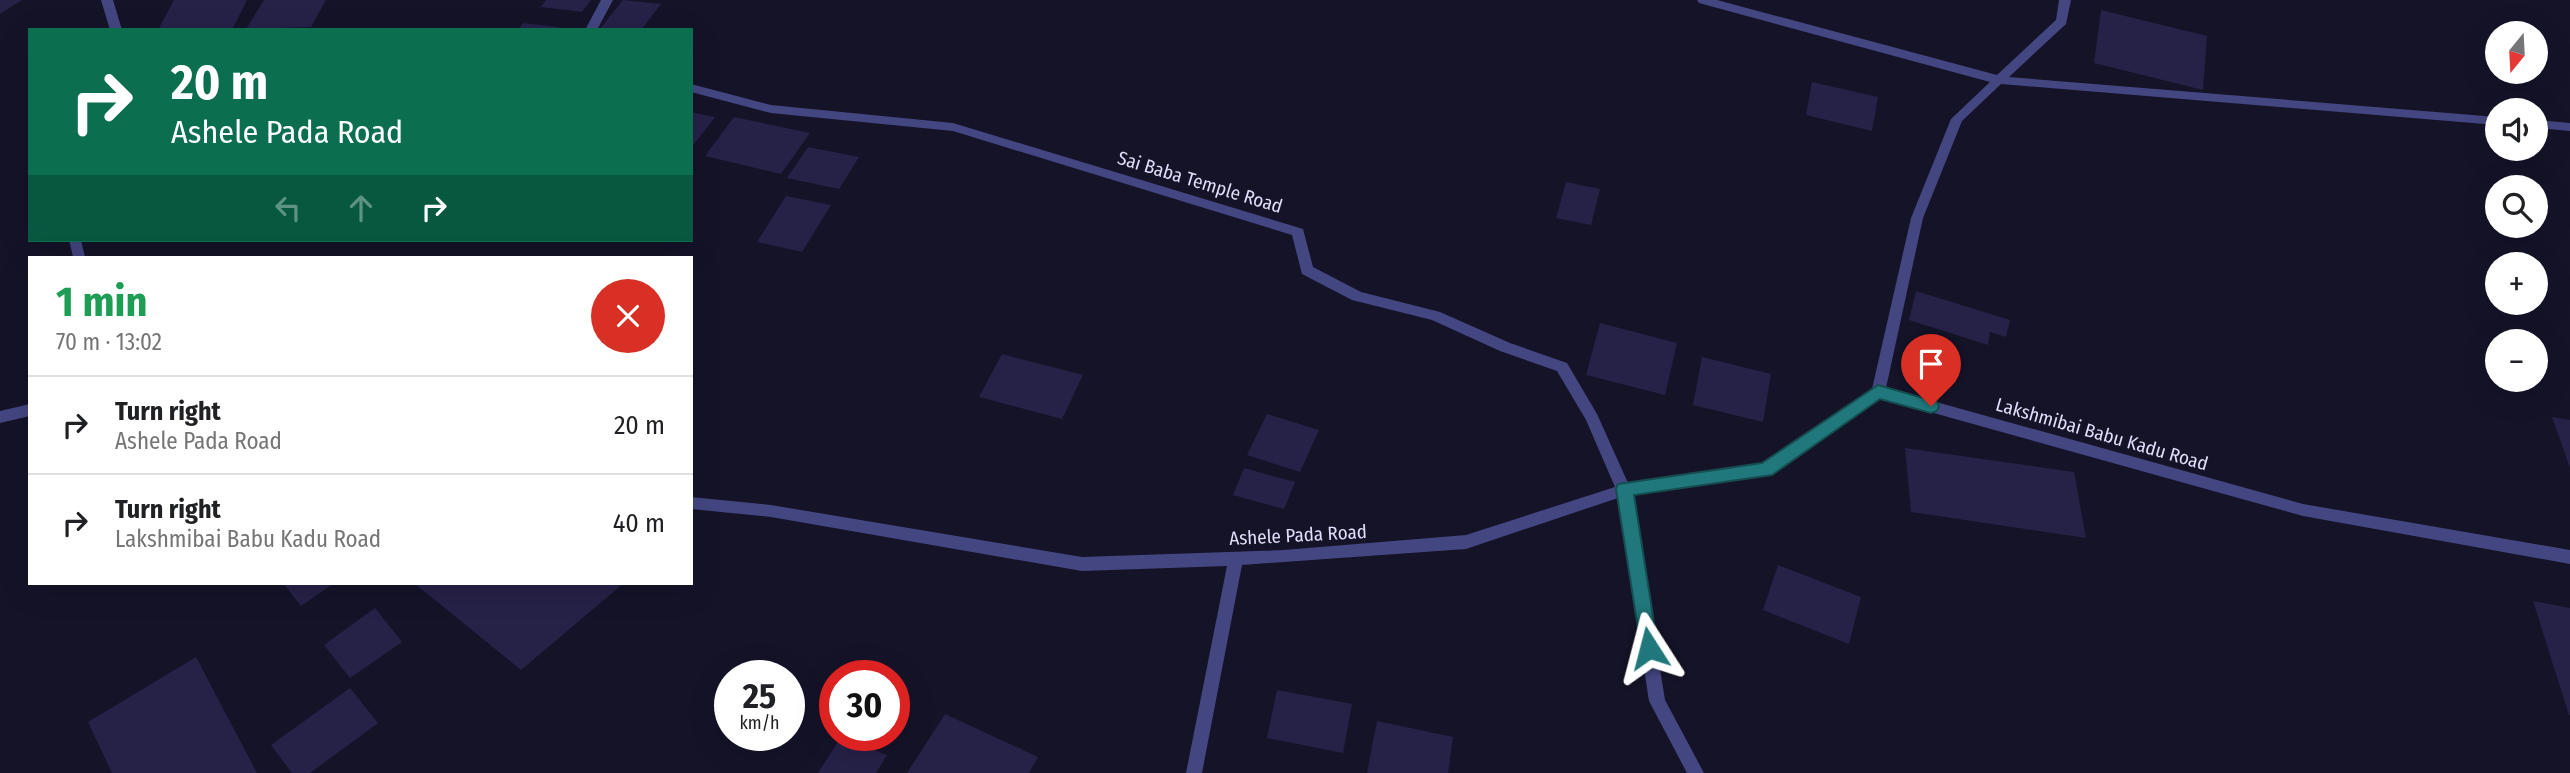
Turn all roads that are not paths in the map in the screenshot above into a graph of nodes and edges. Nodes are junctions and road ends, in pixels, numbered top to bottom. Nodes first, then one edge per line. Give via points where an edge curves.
1 (107, 0) edge
2 (607, 0) edge
3 (1703, 0) edge
4 (2065, 0) edge
5 (115, 28) edge
6 (592, 28) edge
7 (1999, 80) junction
8 (693, 89) edge
9 (2485, 120) edge
10 (2548, 125) edge
11 (2570, 128) edge
12 (1878, 391) junction
13 (28, 410) edge
14 (0, 417) edge
15 (1624, 489) junction
16 (693, 503) edge
17 (2570, 557) edge
18 (1237, 558) junction
19 (1194, 773) edge
20 (1696, 773) edge

1 - 5 street
2 - 6 street
3 - 7 street
4 - 7 street via 2062,21
7 - 9 street
7 - 12 street via 1957,120 1917,218
8 - 15 street, Sai Baba Temple Road via 771,109 953,127 1298,232 1307,270 1357,296 1435,316 1562,367 1592,418
10 - 11 street
12 - 15 street, Ashele Pada Road via 1766,470
12 - 17 street, Lakshmibai Babu Kadu Road via 2303,510
13 - 14 street
15 - 18 street, Ashele Pada Road via 1466,542
15 - 20 street via 1657,701
16 - 18 street, Ashele Pada Road via 771,511 1082,564
18 - 19 street

